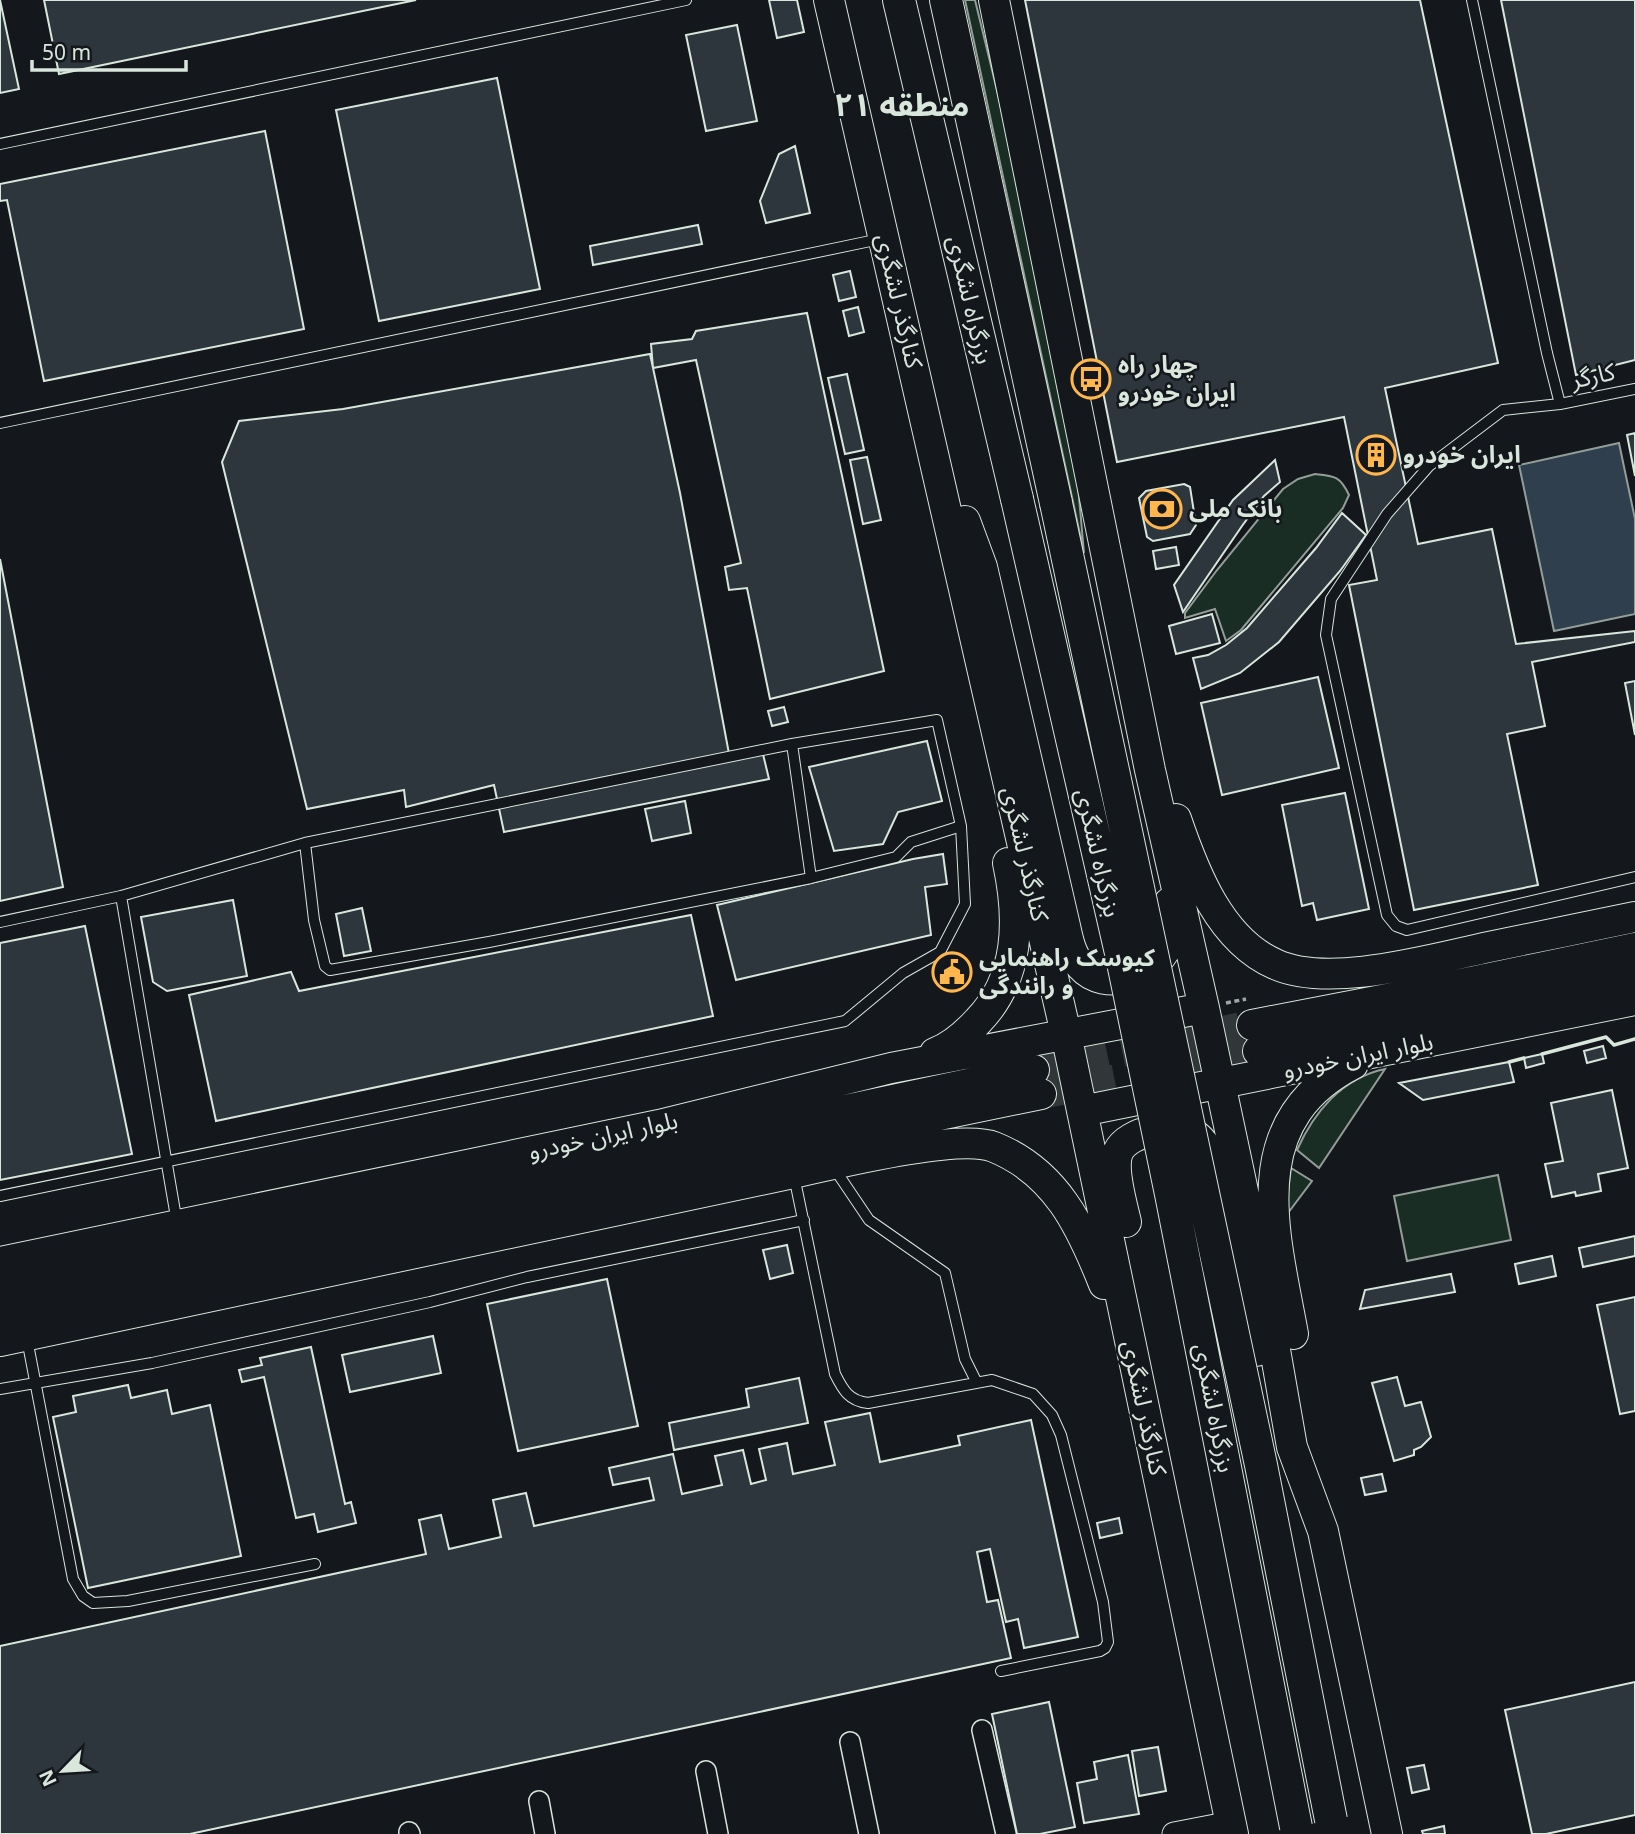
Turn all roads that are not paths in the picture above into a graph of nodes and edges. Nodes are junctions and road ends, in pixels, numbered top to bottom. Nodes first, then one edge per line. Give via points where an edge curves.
1 (686, 0) edge
2 (829, 0) edge
3 (899, 0) edge
4 (946, 0) edge
5 (994, 0) edge
6 (1472, 0) edge
7 (0, 144) edge
8 (884, 238) junction
9 (1635, 389) edge
10 (1560, 404) junction
11 (923, 409) junction
12 (0, 423) edge
13 (1132, 682) junction
14 (792, 744) junction
15 (1150, 770) junction
16 (961, 825) junction
17 (304, 843) junction
18 (1635, 877) edge
19 (811, 878) junction
20 (121, 896) junction
21 (1635, 917) edge
22 (0, 922) edge
23 (1635, 948) edge
24 (1635, 974) edge
25 (1635, 1000) edge
26 (1204, 1008) junction
27 (1066, 1034) junction
28 (1388, 1051) junction
29 (891, 1068) junction
30 (1037, 1082) tunnel mouth
31 (1220, 1083) junction
32 (1082, 1111) junction
33 (167, 1162) junction
34 (832, 1165) junction
35 (793, 1172) junction
36 (0, 1196) edge
37 (804, 1220) junction
38 (177, 1224) junction
39 (280, 1240) junction
40 (0, 1262) edge
41 (0, 1286) edge
42 (0, 1315) edge
43 (13, 1338) edge
44 (1134, 1360) junction
45 (976, 1381) junction
46 (35, 1383) junction
47 (0, 1389) edge
48 (1292, 1447) junction
49 (1159, 1479) junction
50 (1323, 1531) junction
51 (315, 1564) dead end
52 (1001, 1671) dead end
53 (982, 1730) dead end
54 (850, 1742) dead end
55 (706, 1771) dead end
56 (539, 1801) dead end
57 (1333, 1827) edge
58 (1232, 1829) edge
59 (1297, 1830) edge
60 (545, 1834) edge
61 (718, 1834) edge
62 (869, 1834) edge
63 (1006, 1834) edge
64 (1174, 1834) edge
65 (1387, 1834) edge

1 - 7 lane
2 - 8 main road, کنارگذر لشگری
3 - 59 highway, بزرگراه لشگری, bridge via 1121,954
4 - 57 highway, بزرگراه لشگری, bridge via 1258,1452
5 - 13 main road
6 - 10 lane
8 - 11 main road, کنارگذر لشگری
8 - 12 lane
9 - 10 lane, کارگر
10 - 18 lane, کارگر via 1503,410 1429,466 1387,514 1331,599 1326,635 1387,915 1396,926 1407,930
11 - 15 main road via 982,567 1071,950 1080,966 1104,979 1149,970 1168,943 1169,894
11 - 27 main road, کنارگذر لشگری
11 - 29 main road via 944,575 1014,893 1017,929 1009,974 990,1009 966,1034 939,1052
13 - 15 main road
13 - 21 main road via 1192,860 1223,921 1273,964 1327,975 1357,972
14 - 16 lane via 937,720
14 - 17 lane
14 - 19 lane
15 - 26 main road
16 - 19 lane via 911,842 896,857
16 - 33 lane via 965,904 940,952 903,973 845,1021
17 - 19 lane via 314,920 330,970
17 - 20 lane
20 - 22 lane
20 - 33 lane
23 - 24 main road, بلوار ایران خودرو via 1458,985 1255,1038
25 - 28 main road, بلوار ایران خودرو
26 - 27 main road, بلوار ایران خودرو
26 - 31 main road
27 - 29 main road, بلوار ایران خودرو
27 - 32 main road, کنارگذر لشگری
28 - 31 main road, بلوار ایران خودرو
28 - 50 main road via 1332,1075 1313,1092 1284,1136 1274,1166 1275,1231
29 - 38 main road, بلوار ایران خودرو via 659,1125
30 - 39 main road, بلوار ایران خودرو
31 - 32 main road, بلوار ایران خودرو
31 - 48 main road
32 - 44 main road, کنارگذر لشگری
33 - 36 lane
33 - 38 lane
34 - 35 main road
34 - 44 main road via 961,1143 992,1146 1027,1166 1058,1193 1079,1223
34 - 45 lane via 869,1220 945,1273 965,1359
35 - 37 lane
35 - 43 main road
37 - 45 lane via 835,1374 845,1393 856,1402 867,1403
37 - 46 lane via 527,1277 152,1363
38 - 40 main road, بلوار ایران خودرو
39 - 41 main road, بلوار ایران خودرو
39 - 42 main road, بلوار ایران خودرو
43 - 46 lane
44 - 49 main road, کنارگذر لشگری
45 - 52 lane via 992,1380 1032,1394 1052,1415 1103,1602 1108,1642 1100,1651
46 - 47 lane
46 - 51 lane via 73,1579 93,1603 128,1601
48 - 49 main road via 1260,1370 1211,1158 1195,1135 1180,1129 1140,1135 1124,1142 1115,1169 1157,1390
48 - 50 main road
49 - 58 main road, کنارگذر لشگری
50 - 65 main road
53 - 63 street
54 - 62 street
55 - 61 street
56 - 60 street
58 - 64 street

